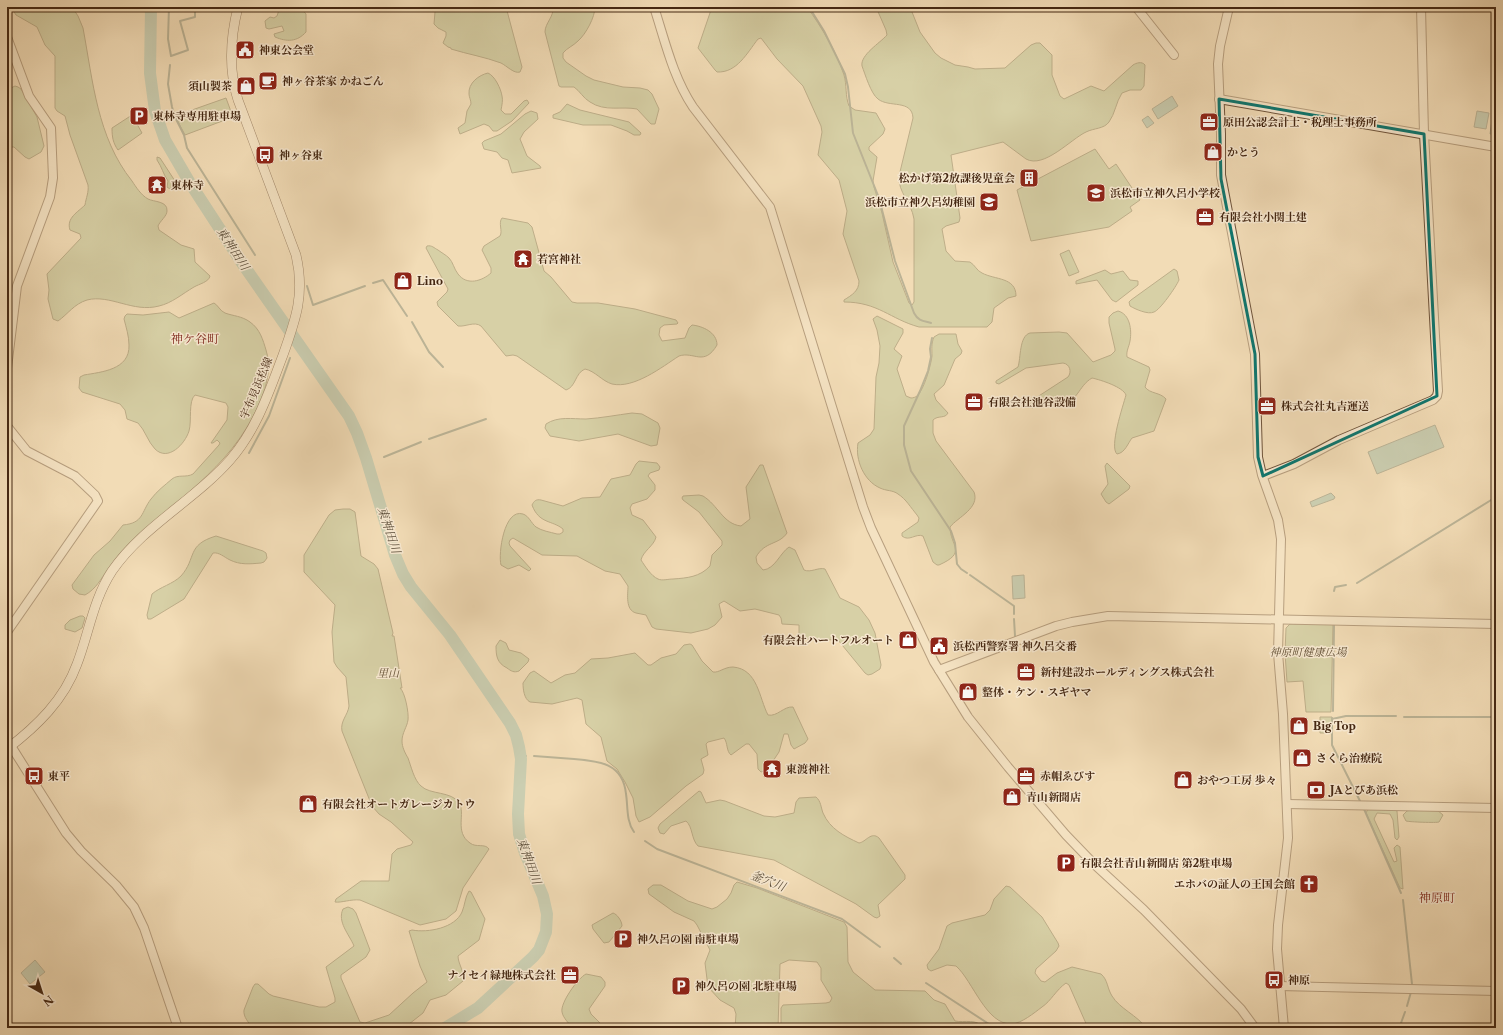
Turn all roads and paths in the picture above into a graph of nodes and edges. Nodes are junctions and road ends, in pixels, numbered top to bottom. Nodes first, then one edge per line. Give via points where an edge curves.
1 (238, 7) edge
2 (654, 7) edge
3 (1136, 7) edge
4 (1229, 7) edge
5 (1422, 7) edge
6 (7, 37) edge
7 (1174, 55) dead end
8 (1219, 99) junction
9 (1424, 134) junction
10 (1496, 147) edge
11 (7, 368) edge
12 (7, 426) edge
13 (1263, 476) junction
14 (1279, 620) junction
15 (1496, 624) edge
16 (7, 632) edge
17 (939, 670) junction
18 (8, 745) edge
19 (1287, 804) junction
20 (1496, 808) edge
21 (1279, 986) junction
22 (1496, 991) edge
23 (178, 1028) edge
24 (1255, 1028) edge
25 (1284, 1028) edge

1 - 18 main road, 宇布見浜松線 via 231,51 233,81 296,255 300,289 294,324 260,413 240,448 219,471 120,561 100,593 78,663 66,687 45,716
2 - 17 street via 676,77 684,92 770,207 863,507
3 - 7 street
4 - 8 street via 1218,64
5 - 9 street
6 - 11 street via 29,96 51,128 53,178 50,197 17,286
8 - 9 street
8 - 13 street via 1221,175 1255,354 1257,445 1259,466
9 - 10 street
9 - 13 street via 1437,396 1433,400 1339,440 1294,464
12 - 16 street via 27,451 75,476 96,495 98,501
13 - 14 street via 1278,520 1281,539
14 - 15 street
14 - 17 street via 1108,616 1080,620
14 - 19 street via 1278,661
17 - 24 street via 971,721 1073,843 1139,905 1234,1002
18 - 23 street via 66,833 134,907 144,928
19 - 20 street
19 - 21 street via 1288,848 1277,941
21 - 22 street
21 - 25 street

